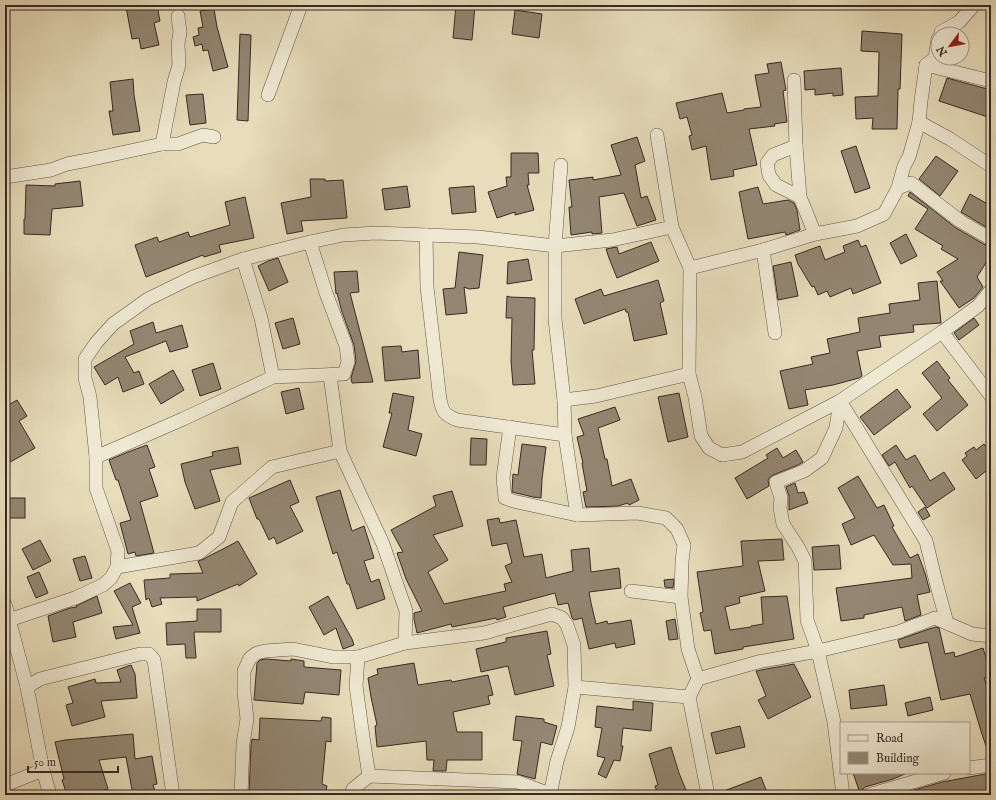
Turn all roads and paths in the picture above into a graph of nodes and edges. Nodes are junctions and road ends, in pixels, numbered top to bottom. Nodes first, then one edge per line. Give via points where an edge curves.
1 (302, 5) edge
2 (974, 5) edge
3 (178, 16) dead end
4 (952, 26) edge
5 (930, 62) edge
6 (926, 66) junction
7 (794, 80) dead end
8 (991, 81) edge
9 (268, 94) dead end
10 (919, 122) junction
11 (657, 136) dead end
12 (214, 137) dead end
13 (162, 144) junction
14 (796, 146) junction
15 (561, 165) dead end
16 (991, 166) edge
17 (5, 177) edge
18 (898, 188) junction
19 (800, 197) junction
20 (672, 227) junction
21 (815, 234) junction
22 (426, 235) junction
23 (991, 239) edge
24 (310, 242) junction
25 (555, 246) junction
26 (763, 250) junction
27 (243, 259) junction
28 (690, 268) junction
29 (991, 290) edge
30 (942, 332) junction
31 (775, 333) dead end
32 (689, 374) junction
33 (330, 375) junction
34 (273, 377) junction
35 (991, 396) edge
36 (564, 400) junction
37 (840, 401) junction
38 (510, 427) junction
39 (565, 435) junction
40 (340, 451) junction
41 (96, 457) junction
42 (576, 515) junction
43 (117, 568) junction
44 (631, 590) dead end
45 (681, 597) junction
46 (5, 604) edge
47 (9, 620) junction
48 (946, 623) junction
49 (991, 636) edge
50 (405, 643) junction
51 (818, 651) junction
52 (358, 658) junction
53 (698, 679) junction
54 (27, 687) junction
55 (575, 687) junction
56 (689, 697) junction
57 (991, 765) edge
58 (970, 768) edge
59 (43, 770) junction
60 (840, 771) edge
61 (840, 774) edge
62 (941, 774) edge
63 (369, 776) junction
64 (5, 785) edge
65 (50, 795) edge
66 (173, 795) edge
67 (241, 795) edge
68 (351, 795) edge
69 (550, 795) edge
70 (708, 795) edge
71 (843, 795) edge
72 (868, 795) edge

1 - 9 street
2 - 4 street via 959,22
3 - 13 street via 179,65
5 - 6 street
6 - 8 street
6 - 10 street
7 - 14 street
10 - 16 street
10 - 18 street
11 - 20 street
12 - 13 street via 203,135 178,144
13 - 17 street via 67,164 51,170
14 - 19 street
14 - 19 street via 773,154 768,163 769,175 776,185
15 - 25 street
18 - 21 street via 884,214 858,226
18 - 23 street via 910,183 960,221
19 - 21 street
20 - 25 street via 612,240
20 - 28 street
21 - 26 street
22 - 24 street via 376,233 343,235
22 - 25 street via 478,237
22 - 38 street via 427,287 442,408 447,416 457,420
24 - 27 street
24 - 33 street via 346,346 348,362 344,374
25 - 36 street via 555,319
26 - 28 street
26 - 31 street
27 - 34 street via 261,318
27 - 41 street via 193,277 148,299 113,324 96,342 86,359 85,378 90,397
28 - 32 street
29 - 30 street via 978,306
30 - 35 street
30 - 37 street
32 - 36 street via 596,396
32 - 37 street via 701,436 709,448 722,455 742,452
33 - 34 street
33 - 40 street
34 - 41 street
36 - 39 street
37 - 48 street via 926,540
37 - 51 street via 836,428 822,458 804,471 776,482 781,498 783,524 805,561 807,620
38 - 39 street
38 - 42 street via 503,478 505,498
39 - 42 street
40 - 43 street via 272,467 232,502 219,537 199,553
40 - 50 street via 383,544 406,611
41 - 43 street via 96,488 118,551
42 - 45 street via 638,513 666,518 678,529 684,545
43 - 47 street via 103,585 75,598
44 - 45 street
45 - 53 street via 688,649
46 - 47 street
47 - 54 street
48 - 49 street via 972,634
48 - 51 street via 935,618 898,632
50 - 52 street
50 - 55 street via 484,633 552,614 562,618 567,625 574,645
51 - 53 street via 758,662
51 - 60 street via 834,722
52 - 63 street via 356,686
52 - 67 street via 333,657 293,649 265,651 250,658 244,671 246,719
53 - 56 street
54 - 59 street
54 - 66 street via 40,679 140,654 149,654 154,660
55 - 56 street
55 - 69 street via 568,727
56 - 70 street
57 - 58 street
59 - 64 street
59 - 65 street
61 - 71 street
62 - 72 street
63 - 68 street via 353,789
63 - 69 street via 518,782

